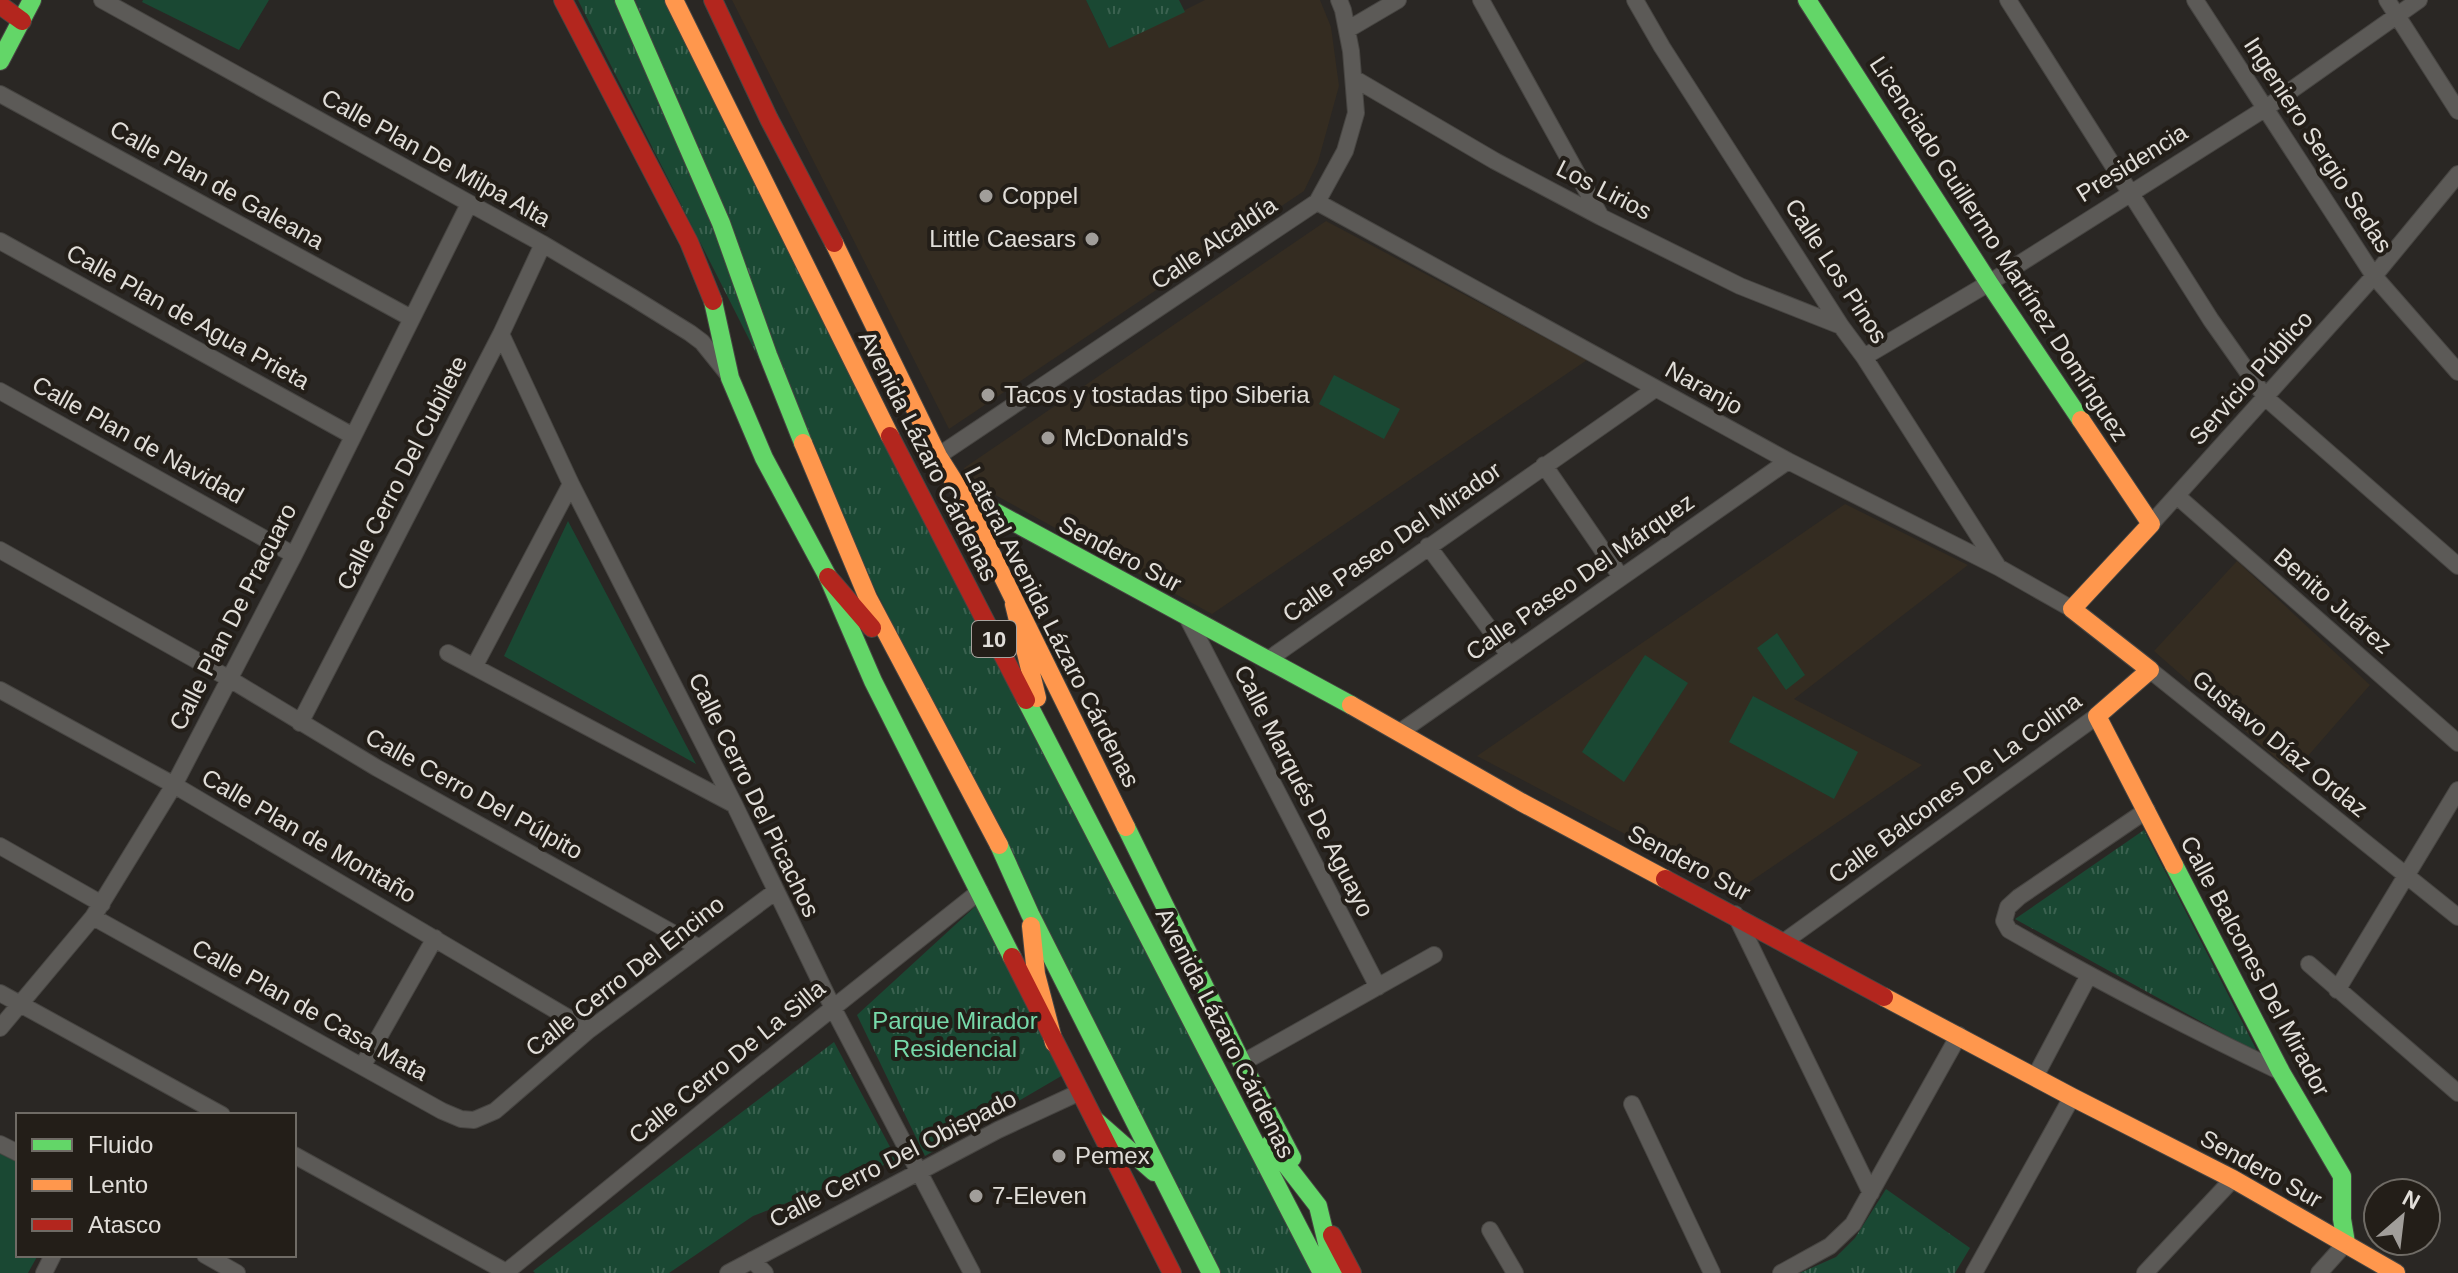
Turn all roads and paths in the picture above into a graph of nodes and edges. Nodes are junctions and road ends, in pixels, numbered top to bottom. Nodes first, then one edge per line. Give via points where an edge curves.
1 (32, 0) edge
2 (102, 0) edge
3 (563, 0) edge
4 (624, 0) edge
5 (674, 0) edge
6 (713, 0) edge
7 (1339, 0) edge
8 (1398, 0) edge
9 (1481, 0) edge
10 (1635, 0) edge
11 (1807, 0) edge
12 (2008, 0) edge
13 (2195, 0) edge
14 (2387, 0) edge
15 (2419, 0) edge
16 (0, 5) edge
17 (2397, 15) junction
18 (22, 21) junction
19 (1347, 30) junction
20 (0, 61) edge
21 (1355, 79) junction
22 (0, 94) edge
23 (2266, 108) junction
24 (2458, 111) edge
25 (2458, 174) edge
26 (2130, 192) junction
27 (1317, 202) junction
28 (469, 204) junction
29 (1601, 217) junction
30 (0, 241) edge
31 (543, 244) junction
32 (2374, 276) junction
33 (1989, 283) junction
34 (411, 318) junction
35 (1841, 326) junction
36 (501, 334) junction
37 (1864, 357) junction
38 (2458, 372) edge
39 (730, 378) junction
40 (1655, 389) junction
41 (0, 391) edge
42 (2266, 398) junction
43 (353, 436) junction
44 (938, 456) junction
45 (1788, 461) junction
46 (1544, 465) junction
47 (571, 484) junction
48 (962, 494) junction
49 (2177, 496) junction
50 (2151, 524) junction
51 (1428, 546) junction
52 (0, 550) edge
53 (294, 555) junction
54 (2458, 566) edge
55 (1998, 567) junction
56 (828, 577) junction
57 (1621, 577) junction
58 (1014, 604) junction
59 (2072, 609) junction
60 (1187, 617) junction
61 (448, 653) dead end
62 (1509, 655) junction
63 (1269, 659) junction
64 (474, 667) junction
65 (907, 669) junction
66 (2150, 670) junction
67 (228, 678) junction
68 (0, 690) edge
69 (2097, 716) junction
70 (300, 723) junction
71 (1400, 732) junction
72 (1047, 741) junction
73 (2458, 743) edge
74 (174, 785) junction
75 (2458, 790) edge
76 (734, 804) junction
77 (2147, 810) junction
78 (0, 846) edge
79 (2405, 874) junction
80 (776, 891) junction
81 (980, 891) junction
82 (98, 910) junction
83 (1030, 914) junction
84 (1735, 914) junction
85 (2458, 917) edge
86 (435, 938) junction
87 (1785, 941) junction
88 (698, 947) junction
89 (1434, 955) dead end
90 (2309, 964) dead end
91 (2089, 975) junction
92 (1378, 987) junction
93 (2337, 990) junction
94 (0, 993) edge
95 (20, 1004) junction
96 (833, 1008) junction
97 (0, 1028) edge
98 (589, 1030) junction
99 (1959, 1035) junction
100 (1054, 1043) junction
101 (1242, 1063) junction
102 (363, 1065) junction
103 (2281, 1072) junction
104 (2036, 1075) junction
105 (1227, 1089) junction
106 (1080, 1092) junction
107 (2458, 1093) edge
108 (2072, 1097) junction
109 (505, 1102) joint
110 (1632, 1104) dead end
111 (218, 1113) edge
112 (1095, 1120) junction
113 (296, 1156) edge
114 (920, 1171) junction
115 (2233, 1179) junction
116 (1167, 1183) junction
117 (1871, 1193) junction
118 (1318, 1206) junction
119 (1490, 1230) dead end
120 (2346, 1243) junction
121 (209, 1257) edge
122 (752, 1260) junction
123 (237, 1273) edge
124 (506, 1273) edge
125 (728, 1273) edge
126 (765, 1273) edge
127 (972, 1273) edge
128 (1172, 1273) edge
129 (1211, 1273) edge
130 (1322, 1273) edge
131 (1334, 1273) edge
132 (1352, 1273) edge
133 (1515, 1273) edge
134 (1712, 1273) edge
135 (1781, 1273) edge
136 (1974, 1273) edge
137 (2145, 1273) edge
138 (2319, 1273) edge
139 (2396, 1273) edge

1 - 18 main road
2 - 28 street, Calle Plan De Milpa Alta
3 - 39 main road via 689,242 716,309
4 - 65 main road via 721,223 821,490 868,598
5 - 72 main road, Avenida Lázaro Cárdenas / 10
6 - 44 main road, Lateral Avenida Lázaro Cárdenas
7 - 19 street
8 - 19 street
9 - 29 street
10 - 35 street, Calle Los Pinos
11 - 33 main road, Licenciado Guillermo Martínez Domínguez
12 - 26 street
13 - 23 street, Ingeniero Sergio Sedas
14 - 17 street
15 - 17 street, Presidencia
16 - 18 main road
17 - 23 street, Presidencia
17 - 24 street
18 - 20 main road
19 - 21 street, Calle Alcaldía
21 - 27 street, Calle Alcaldía via 1352,126
21 - 29 street, Los Lirios
22 - 34 street, Calle Plan de Galeana
23 - 26 street, Presidencia
23 - 32 street, Ingeniero Sergio Sedas
25 - 32 street, Servicio Público
26 - 33 street, Presidencia
26 - 42 street
27 - 40 street, Naranjo
27 - 44 street, Calle Alcaldía
28 - 31 street, Calle Plan De Milpa Alta
28 - 34 street, Calle Plan De Pracuaro
29 - 35 street, Los Lirios via 1740,286
30 - 43 street, Calle Plan de Agua Prieta
31 - 36 street, Calle Cerro Del Cubilete
31 - 39 street, Calle Plan De Milpa Alta via 690,333
32 - 38 street, Ingeniero Sergio Sedas
32 - 42 street, Servicio Público
33 - 37 street, Presidencia
33 - 50 main road, Licenciado Guillermo Martínez Domínguez
34 - 43 street, Calle Plan De Pracuaro
35 - 37 street, Calle Los Pinos
36 - 47 street, Calle Cerro Del Picachos
36 - 70 street, Calle Cerro Del Cubilete
37 - 55 street, Calle Los Pinos
39 - 56 main road via 764,458
40 - 45 street, Naranjo
40 - 46 street, Calle Paseo Del Mirador
41 - 53 street, Calle Plan de Navidad
42 - 49 street, Servicio Público
42 - 54 street
43 - 53 street, Calle Plan De Pracuaro
44 - 48 main road, Lateral Avenida Lázaro Cárdenas
45 - 55 street, Naranjo
45 - 57 street, Calle Paseo Del Márquez
46 - 51 street, Calle Paseo Del Mirador
46 - 57 street
47 - 64 street
47 - 76 street, Calle Cerro Del Picachos
48 - 58 main road, Lateral Avenida Lázaro Cárdenas
48 - 60 main road, Sendero Sur
49 - 50 street, Servicio Público
49 - 73 street, Benito Juárez
50 - 59 main road, Servicio Público
51 - 62 street
51 - 63 street, Calle Paseo Del Mirador
52 - 67 street, Calle Cerro Del Púlpito
53 - 67 street, Calle Plan De Pracuaro
55 - 59 street, Naranjo
56 - 65 main road
56 - 81 main road via 873,681
57 - 62 street, Calle Paseo Del Márquez
58 - 72 main road
58 - 101 main road, Lateral Avenida Lázaro Cárdenas
59 - 66 main road, Gustavo Díaz Ordaz
60 - 63 main road, Sendero Sur
60 - 92 street, Calle Marqués De Aguayo
61 - 64 street
62 - 71 street, Calle Paseo Del Márquez
63 - 71 main road, Sendero Sur
64 - 76 street
65 - 83 main road
66 - 69 main road, Calle Balcones De La Colina
66 - 79 street, Gustavo Díaz Ordaz
67 - 70 street, Calle Cerro Del Púlpito
67 - 74 street, Calle Plan De Pracuaro
68 - 74 street, Calle Plan de Montaño
69 - 77 main road, Calle Balcones Del Mirador
69 - 87 street, Calle Balcones De La Colina
70 - 88 street, Calle Cerro Del Púlpito
71 - 84 main road, Sendero Sur
72 - 105 main road, Avenida Lázaro Cárdenas / 10
74 - 82 street, Calle Plan De Pracuaro
74 - 86 street, Calle Plan de Montaño
75 - 79 street
76 - 80 street, Calle Cerro Del Picachos
77 - 91 street via 2019,897 2004,914 2009,930
77 - 103 main road, Calle Balcones Del Mirador
78 - 82 street, Calle Plan de Casa Mata
79 - 85 street, Gustavo Díaz Ordaz
79 - 93 street
80 - 88 street, Calle Cerro Del Encino
80 - 96 street, Calle Cerro Del Picachos
81 - 96 street, Calle Cerro De La Silla
81 - 100 main road
82 - 95 street, Calle Plan De Pracuaro
82 - 102 street, Calle Plan de Casa Mata
83 - 100 main road via 1031,945
83 - 116 main road
84 - 87 main road, Sendero Sur
84 - 117 street
86 - 98 street, Calle Plan de Montaño
86 - 102 street
87 - 99 main road, Sendero Sur
88 - 98 street, Calle Cerro Del Encino
89 - 92 street
90 - 93 street
91 - 103 street
91 - 104 street
92 - 101 street
93 - 107 street
94 - 95 street
95 - 97 street, Calle Plan De Pracuaro
95 - 111 street
96 - 114 street, Calle Cerro Del Picachos
96 - 124 street, Calle Cerro De La Silla
98 - 109 street, Calle Cerro Del Encino
99 - 104 main road, Sendero Sur
99 - 117 street
100 - 106 main road
101 - 118 main road, Lateral Avenida Lázaro Cárdenas
102 - 109 street, Calle Plan de Casa Mata via 461,1119 484,1117
103 - 120 main road, Calle Balcones Del Mirador via 2342,1176
104 - 108 main road, Sendero Sur
105 - 118 main road
105 - 130 main road, Avenida Lázaro Cárdenas / 10
106 - 112 main road
106 - 114 street, Calle Cerro Del Obispado
108 - 115 main road, Sendero Sur
108 - 136 street
110 - 134 street
112 - 116 main road
112 - 128 main road
113 - 124 street
114 - 122 street, Calle Cerro Del Obispado
114 - 127 street, Calle Cerro Del Picachos
115 - 120 main road, Sendero Sur
115 - 137 street
116 - 129 main road
117 - 135 street via 1853,1224 1830,1246
118 - 131 main road
118 - 132 main road, Lateral Avenida Lázaro Cárdenas
119 - 133 street
120 - 138 street
120 - 139 main road, Sendero Sur
121 - 123 street
122 - 125 street, Calle Cerro Del Obispado
122 - 126 street

